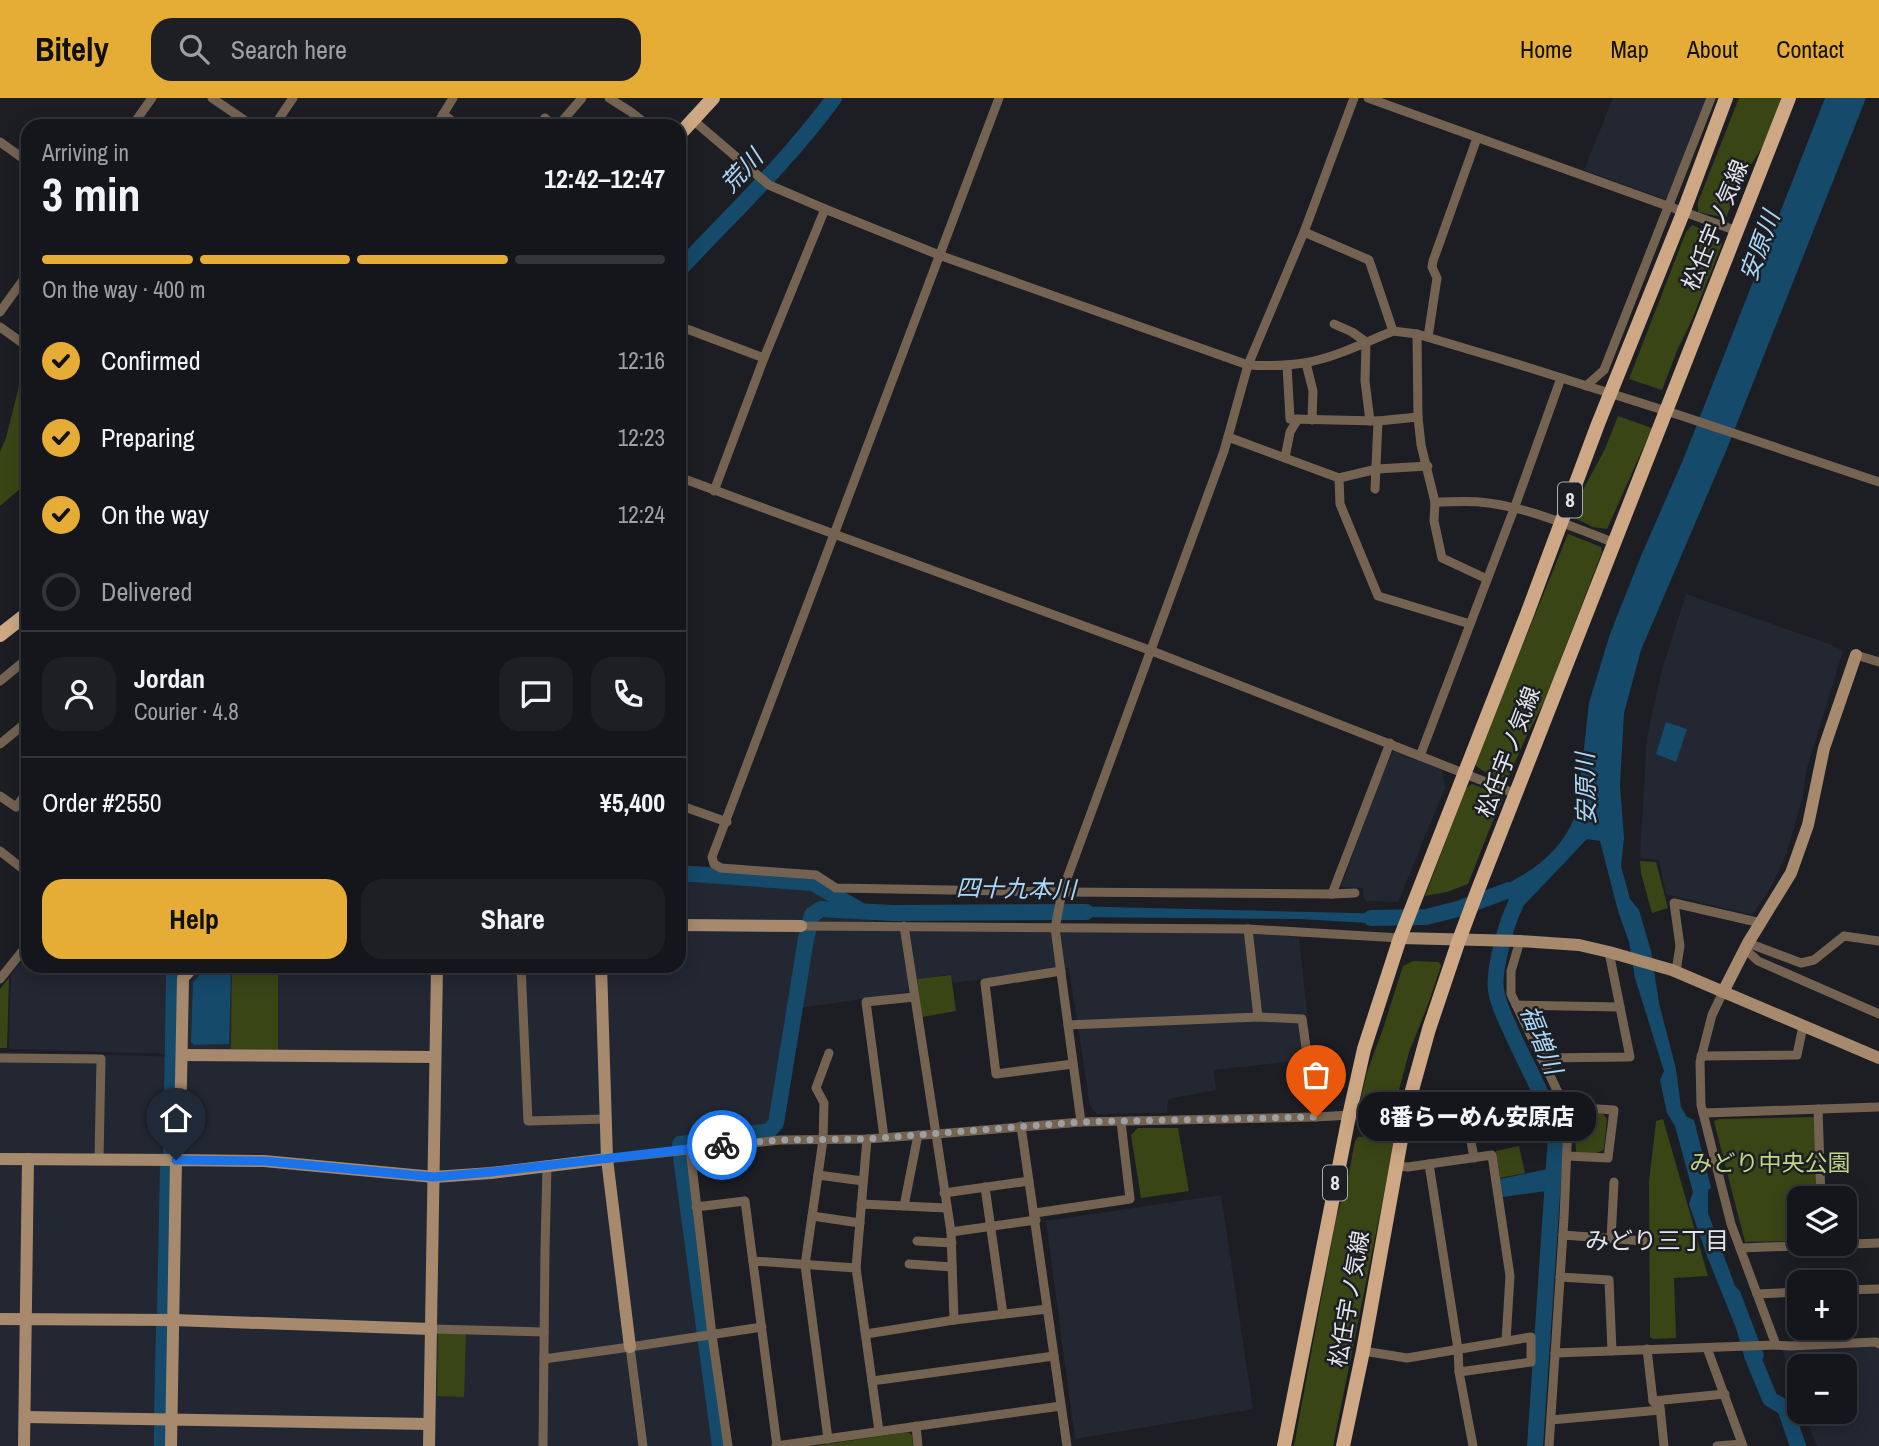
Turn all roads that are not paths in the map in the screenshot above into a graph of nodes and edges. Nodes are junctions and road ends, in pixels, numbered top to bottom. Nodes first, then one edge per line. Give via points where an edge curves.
1 (152, 98) edge
2 (212, 98) edge
3 (293, 98) edge
4 (453, 98) edge
5 (582, 98) edge
6 (609, 98) edge
7 (713, 98) edge
8 (999, 98) edge
9 (1354, 98) edge
10 (1367, 98) edge
11 (1711, 98) edge
12 (1726, 98) edge
13 (1789, 98) edge
14 (443, 114) junction
15 (137, 119) edge
16 (243, 119) edge
17 (279, 119) edge
18 (440, 119) edge
19 (450, 119) edge
20 (562, 119) edge
21 (641, 119) edge
22 (692, 120) junction
23 (686, 127) edge
24 (1477, 138) junction
25 (0, 142) edge
26 (21, 157) edge
27 (1668, 208) junction
28 (825, 209) junction
29 (1683, 213) junction
30 (1737, 231) junction
31 (1304, 232) junction
32 (939, 255) junction
33 (21, 283) edge
34 (0, 312) edge
35 (1334, 324) dead end
36 (0, 327) edge
37 (686, 329) edge
38 (1393, 331) junction
39 (1418, 334) junction
40 (1428, 337) junction
41 (21, 342) edge
42 (1366, 342) junction
43 (764, 358) junction
44 (1306, 363) junction
45 (1248, 365) junction
46 (1287, 365) junction
47 (1561, 378) junction
48 (1586, 386) junction
49 (1610, 394) junction
50 (1673, 413) junction
51 (1418, 417) junction
52 (1298, 419) junction
53 (1312, 420) junction
54 (1374, 421) junction
55 (1227, 437) junction
56 (1285, 458) junction
57 (1428, 466) junction
58 (1377, 469) junction
59 (1339, 478) junction
60 (686, 480) edge
61 (1879, 482) edge
62 (1375, 489) dead end
63 (714, 491) junction
64 (1435, 502) junction
65 (1514, 509) junction
66 (1561, 523) junction
67 (834, 535) junction
68 (1615, 543) junction
69 (1487, 579) junction
70 (21, 618) edge
71 (1470, 624) junction
72 (0, 635) edge
73 (1152, 651) junction
74 (1856, 655) joint
75 (1879, 662) edge
76 (21, 664) edge
77 (0, 681) edge
78 (21, 727) edge
79 (1390, 743) junction
80 (0, 744) edge
81 (1420, 756) junction
82 (1464, 772) junction
83 (1516, 794) junction
84 (0, 796) edge
85 (21, 800) edge
86 (686, 807) edge
87 (727, 822) junction
88 (0, 851) edge
89 (21, 868) edge
90 (1355, 893) dead end
91 (1332, 894) junction
92 (1062, 895) junction
93 (1760, 923) junction
94 (1056, 924) junction
95 (686, 925) edge
96 (808, 926) joint
97 (904, 926) junction
98 (1248, 929) junction
99 (1402, 931) junction
100 (1461, 933) junction
101 (1516, 941) junction
102 (1879, 941) edge
103 (1747, 946) junction
104 (1609, 952) junction
105 (21, 955) edge
106 (1061, 971) junction
107 (1676, 971) junction
108 (188, 973) edge
109 (437, 973) edge
110 (520, 973) edge
111 (601, 973) edge
112 (0, 979) edge
113 (1723, 992) junction
114 (914, 997) junction
115 (1516, 1005) junction
116 (1620, 1007) junction
117 (1879, 1014) edge
118 (1258, 1017) junction
119 (1068, 1025) junction
120 (1803, 1026) junction
121 (829, 1053) dead end
122 (182, 1055) junction
123 (1702, 1056) junction
124 (435, 1057) junction
125 (0, 1058) edge
126 (1541, 1058) junction
127 (1879, 1058) edge
128 (1073, 1064) junction
129 (1879, 1107) edge
130 (1561, 1108) junction
131 (1465, 1109) junction
132 (1818, 1109) junction
133 (1406, 1112) junction
134 (1703, 1113) junction
135 (1349, 1116) junction
136 (1316, 1117) junction
137 (606, 1119) junction
138 (1081, 1122) junction
139 (1121, 1122) junction
140 (1021, 1126) junction
141 (936, 1134) junction
142 (918, 1135) junction
143 (884, 1137) junction
144 (867, 1139) junction
145 (823, 1140) junction
146 (690, 1149) junction
147 (1567, 1156) junction
148 (1474, 1157) junction
149 (99, 1158) junction
150 (0, 1159) edge
151 (28, 1159) junction
152 (607, 1159) junction
153 (176, 1160) junction
154 (1429, 1164) junction
155 (547, 1165) junction
156 (1396, 1166) junction
157 (818, 1175) junction
158 (434, 1177) junction
159 (863, 1181) junction
160 (1029, 1181) junction
161 (1614, 1182) dead end
162 (1821, 1186) edge
163 (985, 1187) junction
164 (944, 1194) junction
165 (862, 1204) junction
166 (696, 1206) junction
167 (904, 1206) junction
168 (946, 1208) junction
169 (812, 1216) junction
170 (1036, 1217) junction
171 (860, 1223) junction
172 (990, 1227) junction
173 (951, 1232) junction
174 (1563, 1235) junction
175 (1611, 1239) junction
176 (917, 1241) dead end
177 (1644, 1241) dead end
178 (952, 1243) junction
179 (1879, 1243) edge
180 (1857, 1244) edge
181 (1787, 1246) edge
182 (1740, 1248) junction
183 (753, 1261) junction
184 (909, 1264) dead end
185 (804, 1265) junction
186 (952, 1267) junction
187 (856, 1268) junction
188 (1560, 1277) junction
189 (1879, 1289) edge
190 (1857, 1290) edge
191 (1787, 1293) edge
192 (1757, 1294) junction
193 (1047, 1309) junction
194 (1003, 1314) junction
195 (0, 1319) edge
196 (26, 1319) junction
197 (173, 1320) junction
198 (954, 1320) junction
199 (762, 1327) junction
200 (432, 1329) junction
201 (544, 1332) junction
202 (866, 1334) junction
203 (712, 1335) junction
204 (1506, 1341) junction
205 (1879, 1344) edge
206 (1772, 1345) junction
207 (630, 1347) junction
208 (1707, 1348) junction
209 (1458, 1349) junction
210 (1647, 1349) junction
211 (1612, 1350) junction
212 (1363, 1351) junction
213 (1555, 1353) junction
214 (1054, 1356) junction
215 (544, 1359) junction
216 (1459, 1372) junction
217 (872, 1381) junction
218 (1725, 1394) junction
219 (1653, 1401) junction
220 (1061, 1406) junction
221 (1660, 1410) junction
222 (24, 1417) junction
223 (171, 1420) junction
224 (1551, 1420) junction
225 (429, 1424) junction
226 (915, 1426) junction
227 (879, 1431) junction
228 (828, 1439) junction
229 (1743, 1445) edge
230 (24, 1446) edge
231 (171, 1446) edge
232 (429, 1446) edge
233 (543, 1446) edge
234 (643, 1446) edge
235 (728, 1446) edge
236 (777, 1446) edge
237 (918, 1446) edge
238 (1067, 1446) edge
239 (1284, 1446) edge
240 (1343, 1446) edge
241 (1473, 1446) edge
242 (1549, 1446) edge
243 (1664, 1446) edge
244 (1717, 1446) edge

1 - 15 street
2 - 16 street
3 - 17 street
4 - 14 street
5 - 20 street
6 - 21 street
7 - 22 main road
8 - 32 street
9 - 31 street
10 - 24 street
11 - 27 street
12 - 29 main road, 松任宇ノ気線 / 8
13 - 30 main road, 松任宇ノ気線
14 - 18 street
14 - 19 street
22 - 23 main road
22 - 28 street via 765,182
24 - 27 street
24 - 40 street via 1433,261 1437,278
25 - 26 street
27 - 29 street
27 - 48 street via 1604,370
28 - 32 street
28 - 43 street
29 - 30 street
29 - 49 main road, 松任宇ノ気線 / 8
30 - 50 main road, 松任宇ノ気線
31 - 38 street via 1369,260
31 - 45 street
32 - 45 street
32 - 67 street
33 - 34 street
35 - 42 street
36 - 41 street
37 - 43 street
38 - 39 street
38 - 42 street
39 - 40 street
39 - 51 street
40 - 47 street
42 - 44 street
42 - 54 street via 1365,381
43 - 63 street
44 - 46 street
44 - 53 street via 1313,391
45 - 46 street
45 - 55 street
46 - 52 street via 1290,419
47 - 48 street
47 - 65 street
48 - 49 street
49 - 50 street
49 - 66 main road, 松任宇ノ気線 / 8
50 - 61 street
50 - 68 main road, 松任宇ノ気線
51 - 54 street
51 - 57 street
52 - 53 street
52 - 56 street
53 - 54 street
54 - 58 street
55 - 56 street
55 - 73 street
56 - 59 street
57 - 58 street
57 - 64 street
58 - 59 street
58 - 62 street
59 - 71 street via 1340,504 1378,596
60 - 63 street
63 - 67 street
64 - 65 street via 1479,502
64 - 69 street via 1441,558
65 - 66 street
65 - 69 street
66 - 68 street
66 - 82 main road, 松任宇ノ気線 / 8
67 - 73 street
67 - 87 street
68 - 83 main road, 松任宇ノ気線
69 - 71 street
70 - 72 main road
71 - 81 street
73 - 79 street
73 - 92 street
74 - 75 street
74 - 93 street via 1824,748 1808,825 1791,873
76 - 77 street
78 - 80 street
79 - 81 street
79 - 91 street
81 - 82 street
82 - 83 street
82 - 99 main road, 松任宇ノ気線 / 8
83 - 100 main road, 松任宇ノ気線
84 - 85 street via 16,807
86 - 87 street
87 - 92 street via 712,857 720,868 816,875 836,888
88 - 89 street
90 - 91 street
91 - 92 street
92 - 94 street
93 - 103 street
93 - 107 street via 1674,903 1679,946
94 - 97 street
94 - 98 street
94 - 106 street
95 - 96 street
96 - 97 street
97 - 114 street
98 - 99 street
98 - 118 street
99 - 100 street
99 - 135 main road, 松任宇ノ気線 / 8 via 1364,1049
100 - 101 street
100 - 133 main road, 松任宇ノ気線
101 - 104 street
101 - 115 street via 1511,971
102 - 103 street via 1844,936 1814,960 1801,963
103 - 113 street
103 - 117 street via 1758,961
104 - 107 street
104 - 116 street
105 - 112 street
106 - 119 street
106 - 128 street via 985,983 996,1074
107 - 113 street
108 - 122 street via 183,978
109 - 124 street
110 - 137 street via 528,1121
111 - 137 street
113 - 120 street
113 - 123 street
114 - 141 street
114 - 143 street via 866,1002
115 - 116 street
115 - 126 street
116 - 126 street via 1630,1058
118 - 119 street
118 - 136 street via 1302,1019
119 - 128 street
120 - 123 street via 1797,1055
120 - 127 street
121 - 145 street via 816,1088 824,1102
122 - 124 street
122 - 153 street
123 - 134 street
124 - 158 street
125 - 149 street via 101,1059
126 - 130 street
128 - 138 street
129 - 132 street
130 - 131 street
130 - 147 street via 1568,1124
130 - 147 street via 1614,1110 1608,1158
131 - 133 street
131 - 148 street
132 - 134 street
132 - 162 street
133 - 135 street
133 - 156 main road, 松任宇ノ気線
134 - 182 street
135 - 136 street
135 - 239 main road, 松任宇ノ気線 / 8
136 - 139 street
137 - 152 street
138 - 139 street
138 - 140 street
139 - 170 street via 1130,1199
140 - 141 street
140 - 160 street
141 - 142 street
141 - 164 street
142 - 143 street
142 - 167 street
143 - 144 street
144 - 145 street
144 - 159 street
145 - 146 street
145 - 157 street
146 - 152 street
146 - 166 street
147 - 174 street
148 - 154 street
148 - 204 street via 1492,1155 1510,1276
149 - 151 street
149 - 153 street
150 - 151 street
151 - 196 street
152 - 155 street
152 - 207 street
153 - 158 street via 264,1161
153 - 197 street
154 - 156 street
154 - 209 street
155 - 158 street
155 - 201 street
156 - 212 main road, 松任宇ノ気線
157 - 159 street
157 - 169 street
158 - 200 street
159 - 165 street
160 - 163 street
160 - 170 street
161 - 175 street
163 - 164 street
163 - 172 street
164 - 168 street
165 - 167 street
165 - 171 street
166 - 183 street via 745,1201
166 - 203 street
167 - 168 street
168 - 173 street
169 - 171 street
169 - 185 street
170 - 172 street
170 - 193 street
171 - 187 street
172 - 173 street
172 - 194 street
173 - 178 street
174 - 175 street
174 - 188 street
175 - 177 street
176 - 178 street
178 - 186 street
179 - 180 street
181 - 182 street
182 - 192 street
183 - 185 street
183 - 199 street
184 - 186 street
185 - 187 street
185 - 228 street
186 - 198 street
187 - 202 street
188 - 211 street via 1609,1280
188 - 213 street
189 - 190 street
191 - 192 street
192 - 206 street
193 - 194 street
193 - 214 street
194 - 198 street
195 - 196 street
196 - 197 street
196 - 222 street
197 - 200 street
197 - 223 street
198 - 202 street
199 - 203 street
199 - 236 street
200 - 201 street
200 - 225 street
201 - 215 street
202 - 217 street
203 - 207 street
203 - 235 street
204 - 209 street
204 - 216 street via 1531,1336 1531,1362
205 - 206 street
206 - 208 street
207 - 215 street
207 - 234 street
208 - 210 street
208 - 218 street
209 - 212 street via 1407,1359
209 - 216 street
210 - 211 street
210 - 219 street
211 - 213 street
212 - 240 main road, 松任宇ノ気線
213 - 224 street
214 - 217 street
214 - 220 street
215 - 233 street
216 - 241 street
217 - 227 street
218 - 219 street
218 - 229 street
219 - 221 street
220 - 226 street
220 - 238 street
221 - 224 street
221 - 243 street
222 - 223 street
222 - 230 street
223 - 225 street
223 - 231 street
224 - 242 street
225 - 232 street
226 - 227 street
226 - 237 street
227 - 228 street
228 - 236 street
229 - 244 street

